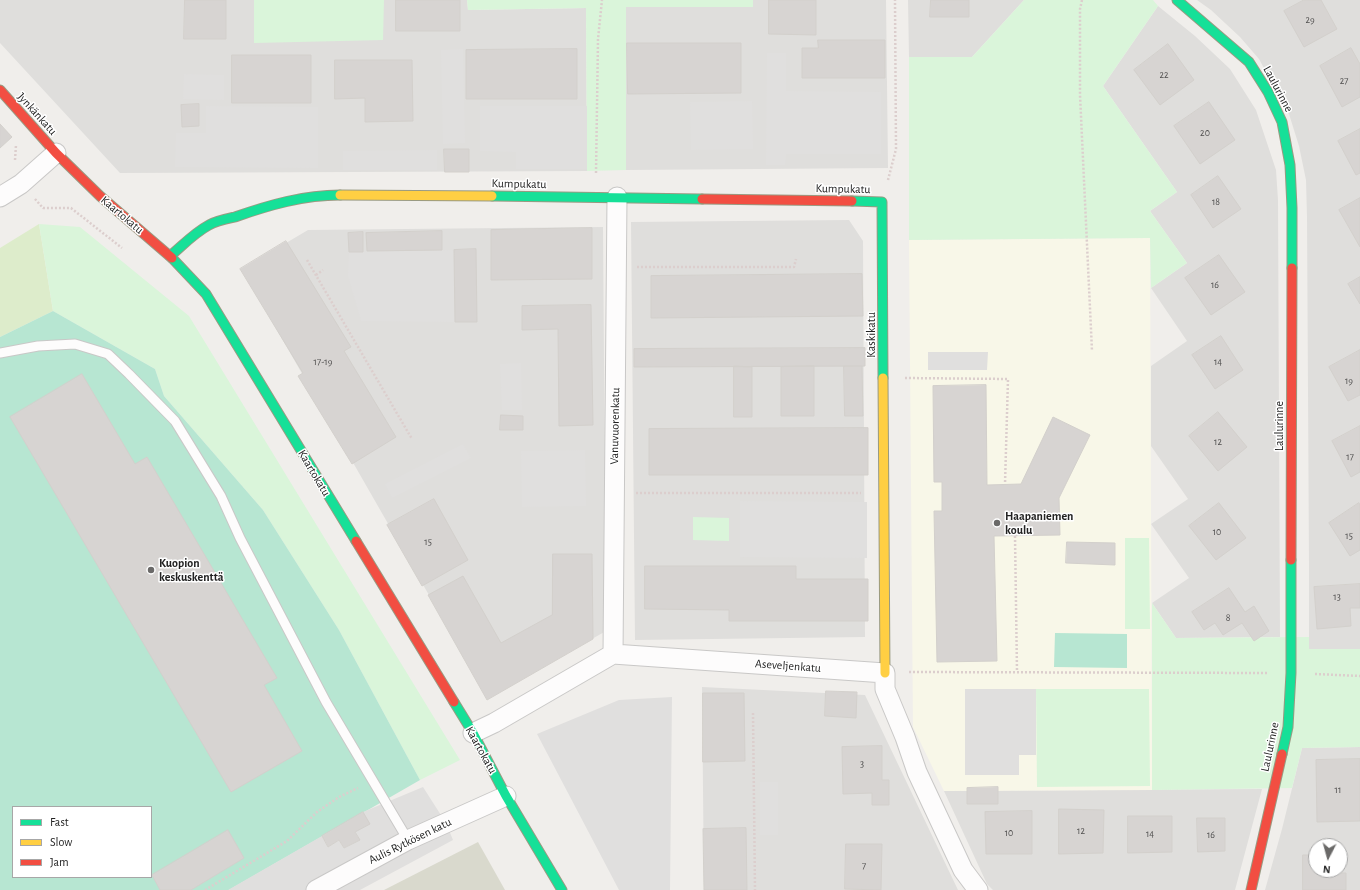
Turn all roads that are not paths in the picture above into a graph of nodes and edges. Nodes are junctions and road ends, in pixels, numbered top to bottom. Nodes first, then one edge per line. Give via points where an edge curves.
1 (1177, 0) edge
2 (0, 90) edge
3 (56, 154) junction
4 (0, 197) edge
5 (617, 197) junction
6 (882, 202) joint
7 (170, 256) junction
8 (0, 353) edge
9 (613, 654) junction
10 (885, 672) junction
11 (473, 733) junction
12 (506, 796) junction
13 (408, 840) junction
14 (316, 890) edge
15 (562, 890) edge
16 (978, 890) edge
17 (1251, 890) edge

1 - 17 street, Laulurinne via 1249,62 1268,92 1282,122 1290,165 1292,208 1288,727
2 - 3 street, Jynkänkatu
3 - 4 street via 21,184
3 - 7 street, Kaartokatu
5 - 6 street, Kumpukatu
5 - 7 street, Kumpukatu via 320,195 248,212 209,225
5 - 9 street, Vanuvuorenkatu
6 - 10 street, Kaskikatu
7 - 11 street, Kaartokatu via 206,294
8 - 13 lane via 38,346 75,344 108,354 175,421 221,496 240,538 326,702
9 - 10 street, Aseveljenkatu
9 - 11 street
10 - 16 street via 884,689 917,772 963,870
11 - 12 street, Kaartokatu
12 - 13 street, Aulis Rytkösen katu
12 - 15 street, Kaartokatu
13 - 14 street, Aulis Rytkösen katu

